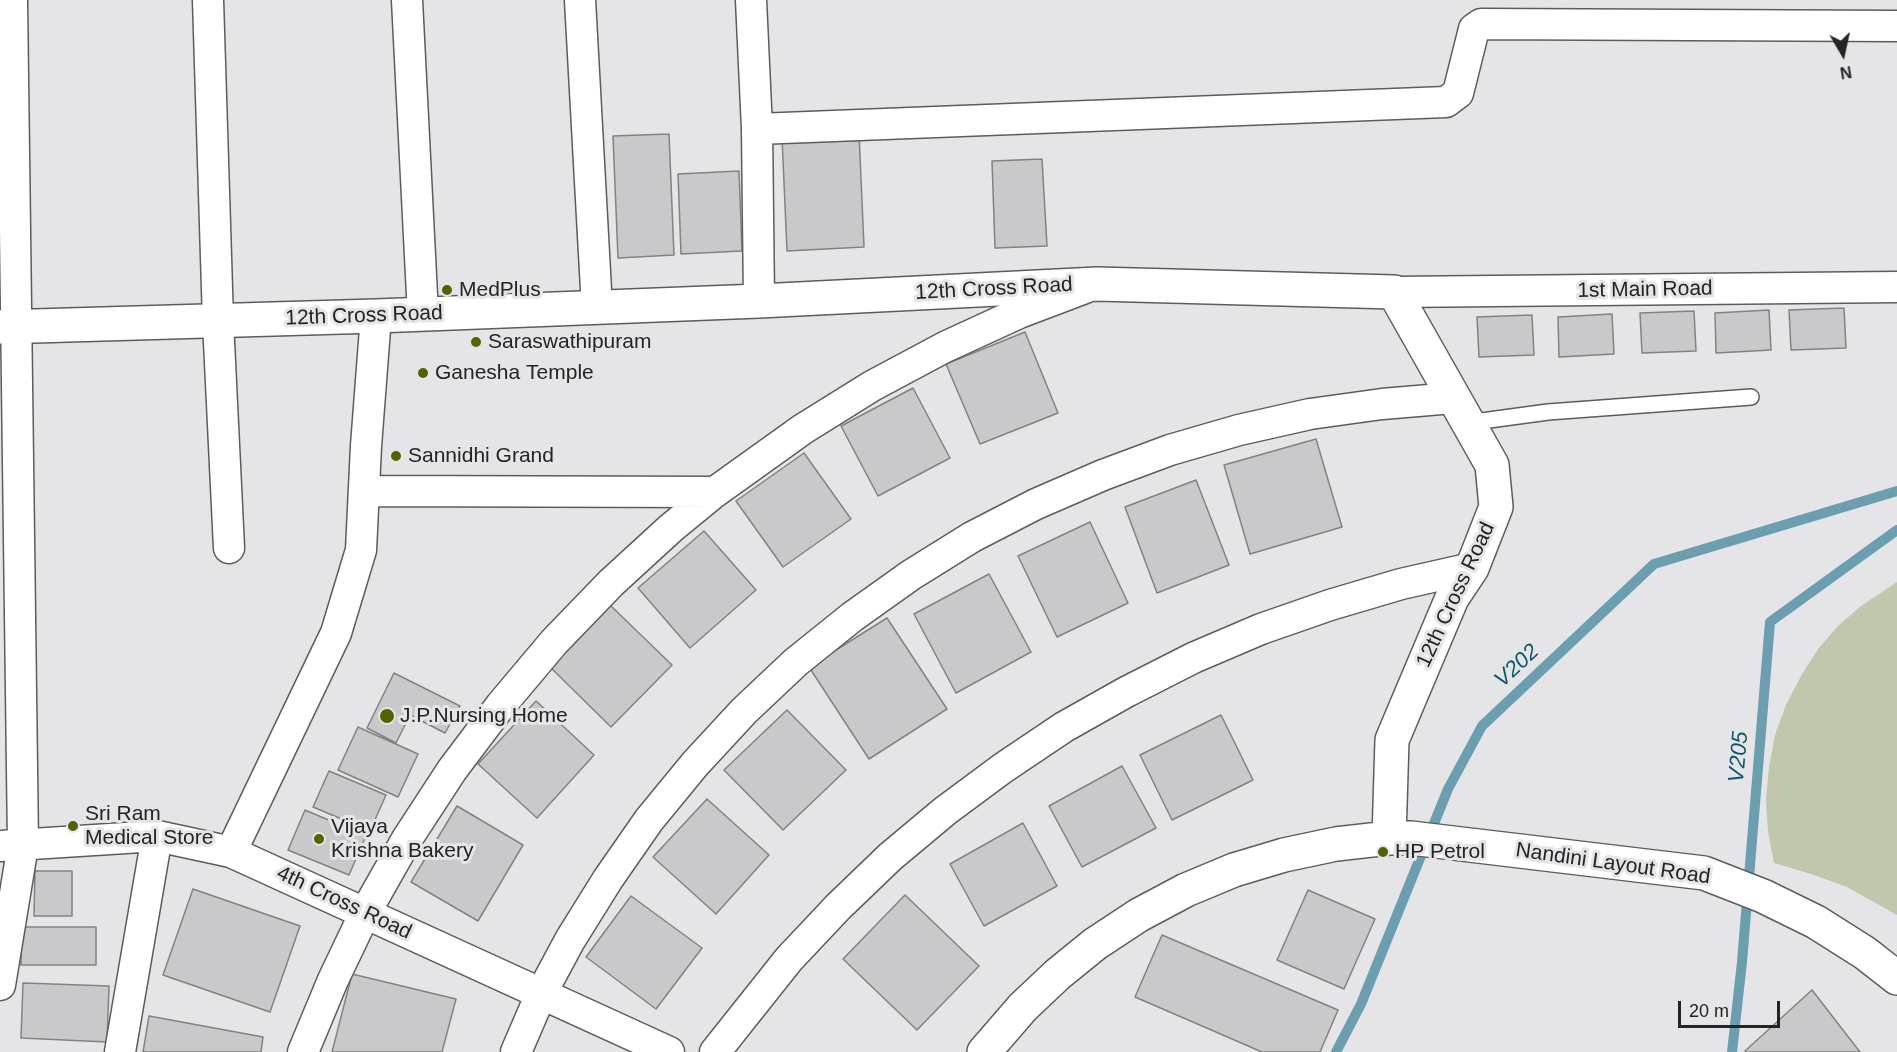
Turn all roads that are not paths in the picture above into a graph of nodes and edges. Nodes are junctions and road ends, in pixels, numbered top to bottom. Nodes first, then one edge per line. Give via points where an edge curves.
1 (12, 0) edge
2 (208, 0) edge
3 (407, 0) edge
4 (580, 0) edge
5 (751, 0) edge
6 (1897, 26) edge
7 (757, 129) junction
8 (1096, 284) junction
9 (1897, 287) edge
10 (1394, 292) junction
11 (759, 301) junction
12 (597, 308) junction
13 (423, 315) junction
14 (376, 316) junction
15 (218, 321) junction
16 (8, 327) edge
17 (1751, 397) dead end
18 (1460, 410) junction
19 (364, 491) junction
20 (715, 492) junction
21 (229, 548) dead end
22 (1473, 568) junction
23 (157, 837) junction
24 (1400, 838) junction
25 (12, 846) edge
26 (231, 852) junction
27 (365, 913) junction
28 (1897, 978) edge
29 (0, 985) edge
30 (541, 994) junction
31 (120, 1052) edge
32 (303, 1052) edge
33 (516, 1052) edge
34 (669, 1052) edge
35 (715, 1052) edge
36 (984, 1052) edge

1 - 16 street
2 - 15 street
3 - 13 street
4 - 12 street
5 - 7 street
6 - 7 street via 1481,24 1474,29 1458,93 1446,102
7 - 11 street
8 - 10 main road, 12th Cross Road
8 - 11 main road, 12th Cross Road
8 - 20 street via 945,347 872,386
9 - 10 street, 1st Main Road
10 - 18 main road, 12th Cross Road
11 - 12 main road, 12th Cross Road
12 - 13 main road, 12th Cross Road
13 - 14 main road, 12th Cross Road
14 - 15 main road, 12th Cross Road
14 - 19 street
15 - 16 main road, 12th Cross Road
15 - 21 street
16 - 25 street
17 - 18 lane via 1548,412
18 - 22 main road, 12th Cross Road via 1492,465 1496,507
18 - 30 street via 1382,404 1310,414 1170,450 1036,504 911,575 796,662 695,765 649,820 608,879
19 - 20 street
19 - 26 street via 361,550 336,633
20 - 27 street via 611,583 501,705 452,770
22 - 24 main road, 12th Cross Road via 1452,598 1392,740
22 - 35 street via 1401,584 1261,630 1193,658 1064,727 945,811 890,857 789,959
23 - 25 street, 4th Cross Road
23 - 26 street, 4th Cross Road
23 - 31 street
24 - 28 main road, Nandini Layout Road via 1704,873 1816,922
24 - 36 main road, Nandini Layout Road via 1336,844 1284,855 1234,870 1158,905 1095,944 1058,974
25 - 29 street
26 - 27 street, 4th Cross Road
27 - 30 street, 4th Cross Road
27 - 32 street
30 - 33 street
30 - 34 street, 4th Cross Road

